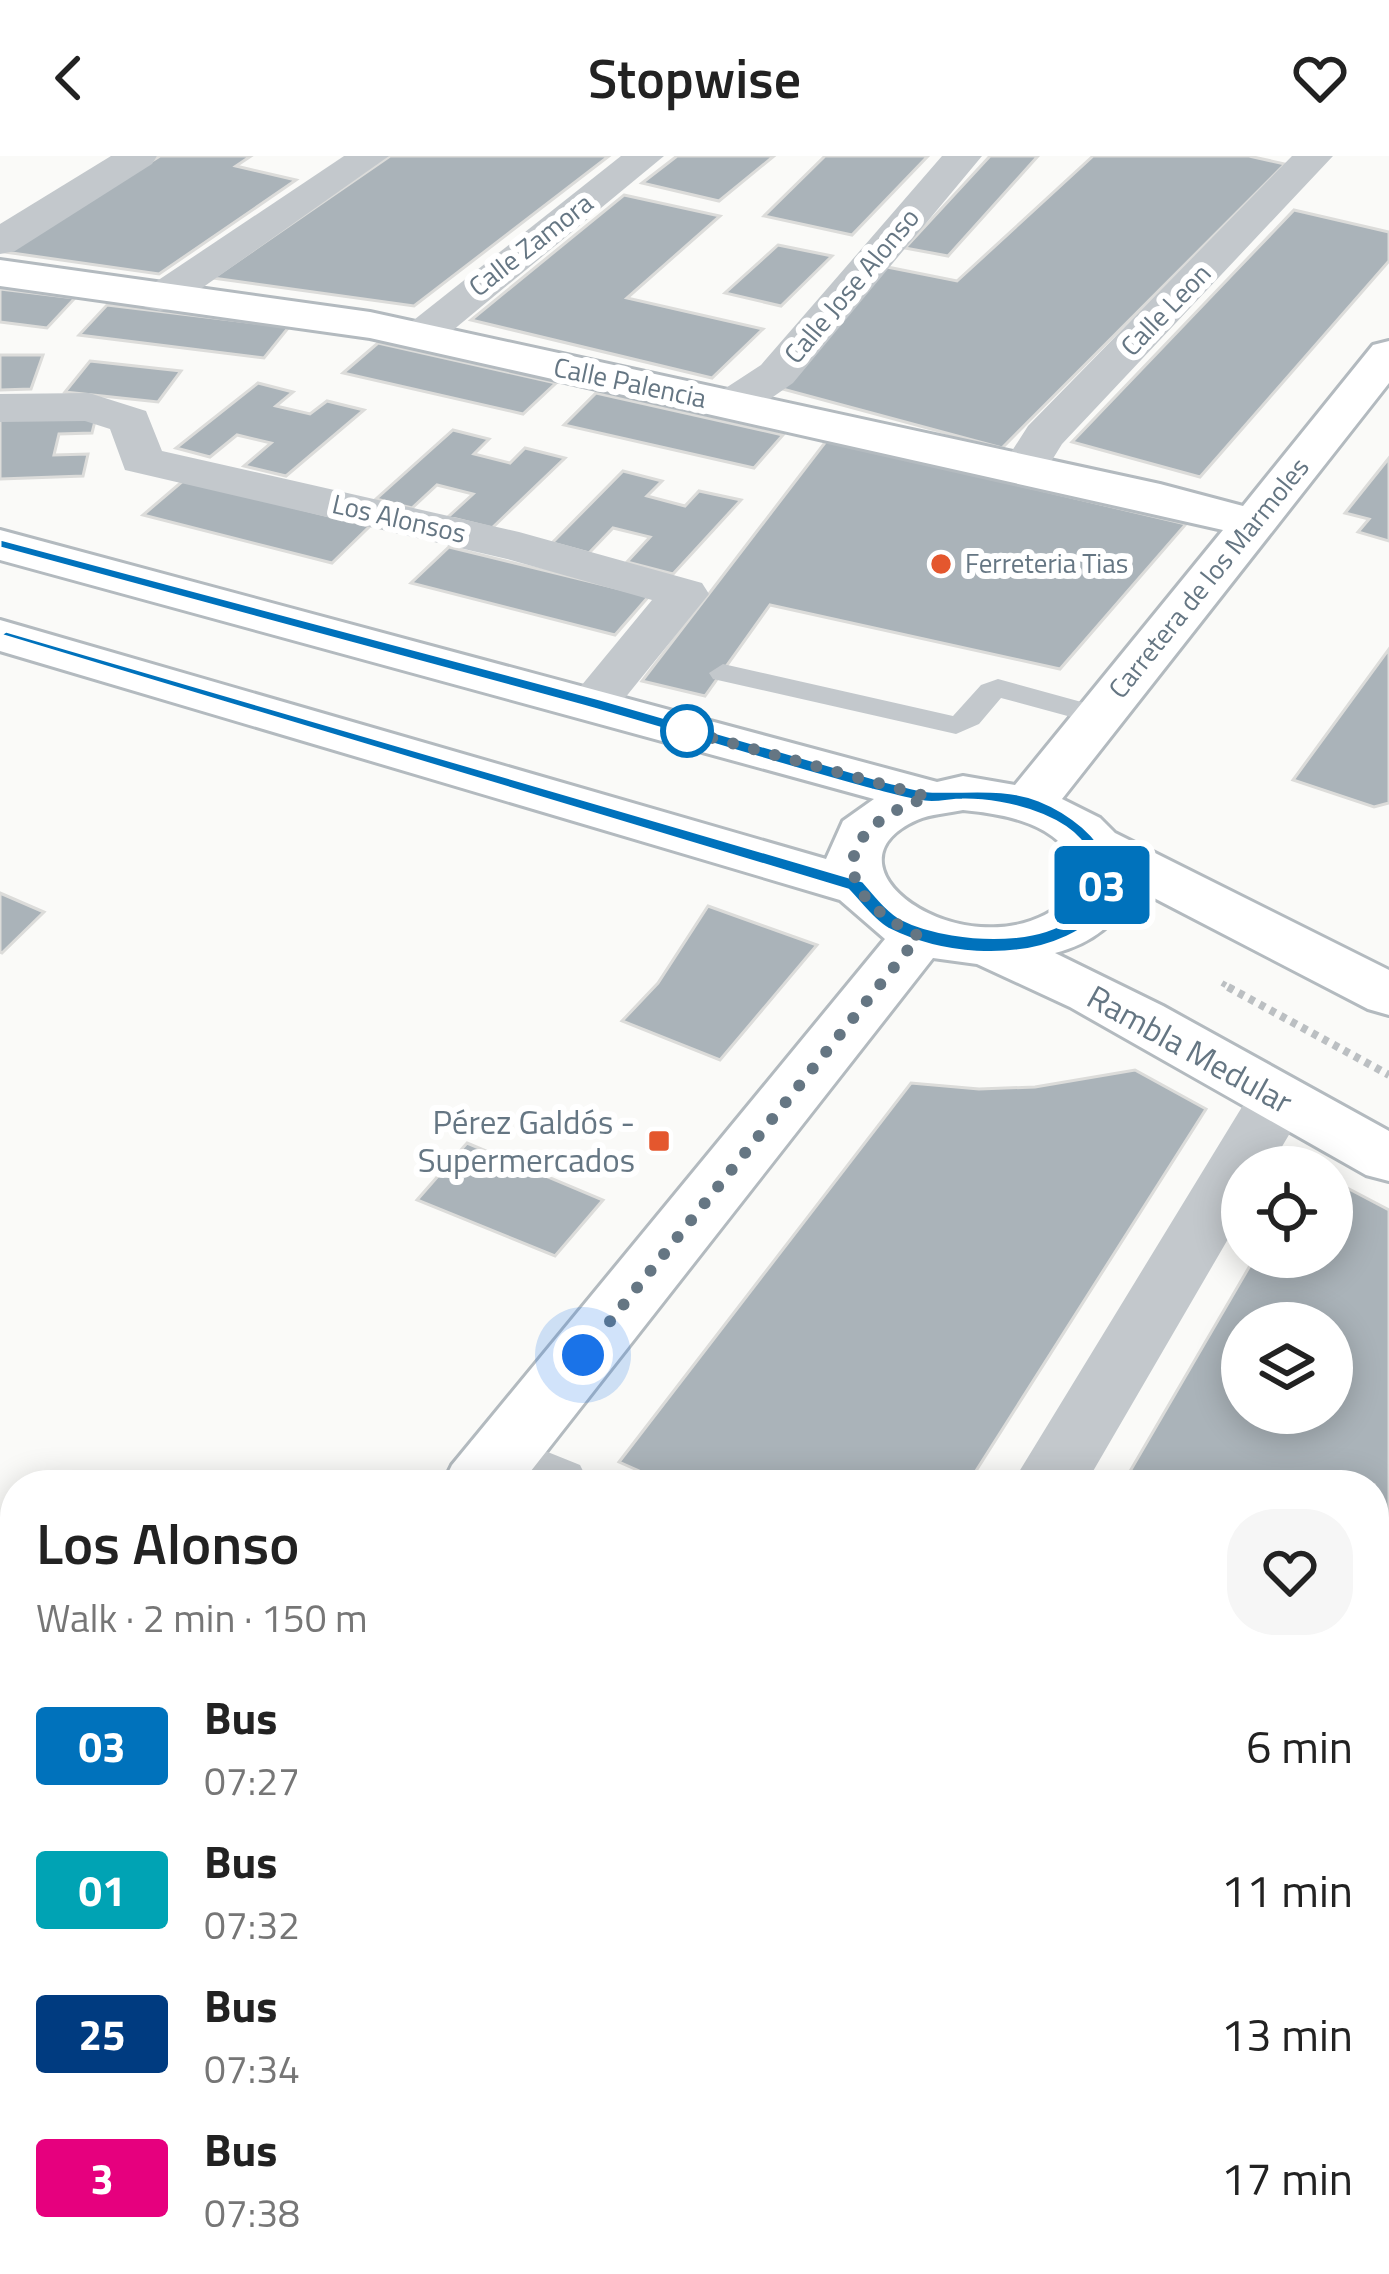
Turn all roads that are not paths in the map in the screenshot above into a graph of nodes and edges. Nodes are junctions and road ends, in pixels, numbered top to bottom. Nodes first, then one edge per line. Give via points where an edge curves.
1 (138, 156) edge
2 (370, 156) edge
3 (644, 156) edge
4 (963, 156) edge
5 (1314, 156) edge
6 (0, 242) edge
7 (0, 273) edge
8 (160, 298) junction
9 (420, 336) junction
10 (1389, 354) edge
11 (731, 405) junction
12 (0, 408) edge
13 (1024, 468) junction
14 (1255, 524) junction
15 (0, 544) edge
16 (0, 635) edge
17 (723, 673) dead end
18 (593, 703) junction
19 (1097, 715) junction
20 (929, 797) junction
21 (1030, 803) junction
22 (1093, 844) junction
23 (856, 886) junction
24 (919, 936) junction
25 (988, 947) junction
26 (1389, 994) edge
27 (1278, 1099) junction
28 (1389, 1159) edge
29 (515, 1470) edge
30 (1056, 1470) edge

1 - 6 street
2 - 8 street
3 - 9 street, Calle Zamora
4 - 11 street, Calle Jose Alonso via 777,374
5 - 13 street, Calle Leon via 1044,436
7 - 8 main road, Calle Palencia
8 - 9 main road, Calle Palencia
9 - 11 main road, Calle Palencia
10 - 14 main road, Carretera de los Marmoles
11 - 13 main road, Calle Palencia
12 - 18 street, Los Alonsos via 89,407 130,421 142,460 684,594 649,654
13 - 14 main road, Calle Palencia
14 - 19 main road, Carretera de los Marmoles
15 - 18 main road
16 - 23 main road
17 - 19 lane via 956,725 998,688
18 - 20 main road
19 - 21 main road, Carretera de los Marmoles
20 - 21 main road via 980,794
20 - 23 main road via 873,822 857,841
21 - 22 main road
22 - 25 main road via 1101,892 1087,914 1062,932
22 - 26 main road
23 - 24 main road via 891,922
24 - 25 main road
24 - 29 main road
25 - 27 main road, Rambla Medular via 1167,1031
27 - 28 main road, Rambla Medular
27 - 30 street

